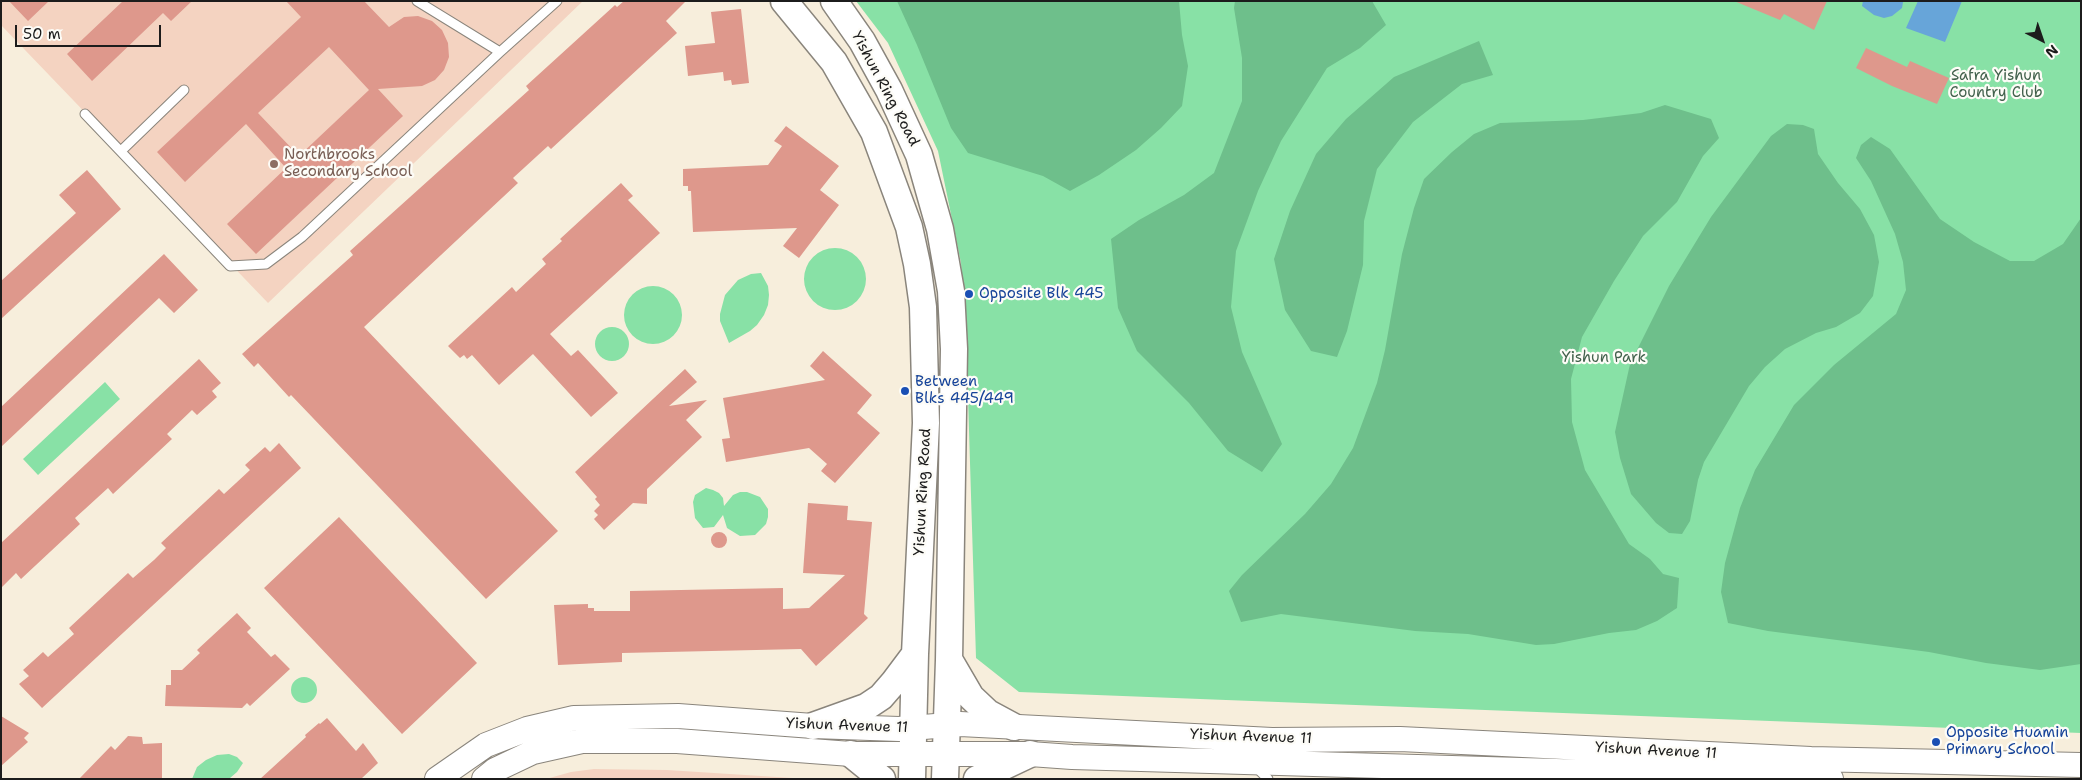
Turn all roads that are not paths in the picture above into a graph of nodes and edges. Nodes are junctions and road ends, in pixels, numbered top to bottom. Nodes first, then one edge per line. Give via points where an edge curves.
1 (417, 1) edge
2 (557, 1) edge
3 (784, 1) edge
4 (834, 1) edge
5 (500, 52) junction
6 (184, 90) dead end
7 (85, 114) dead end
8 (121, 151) junction
9 (915, 654) junction
10 (949, 660) junction
11 (813, 726) junction
12 (948, 726) junction
13 (1014, 727) junction
14 (913, 728) junction
15 (1056, 729) junction
16 (1272, 740) junction
17 (851, 754) junction
18 (1030, 754) junction
19 (1072, 757) junction
20 (1241, 761) junction
21 (2081, 765) edge
22 (1286, 766) junction
23 (912, 767) edge
24 (946, 767) edge
25 (437, 779) edge
26 (484, 779) edge
27 (882, 779) edge
28 (977, 779) edge
29 (1268, 779) edge
30 (1832, 779) edge

1 - 5 lane
2 - 5 lane
3 - 9 main road, Yishun Ring Road via 834,62 874,132 908,227 917,264 923,307 926,424
4 - 10 main road, Yishun Ring Road via 862,41 919,155 940,229 951,291 954,349
5 - 8 lane via 302,237 266,264 230,266
6 - 8 lane
7 - 8 lane
9 - 11 main road via 894,682 866,707
9 - 14 main road, Yishun Ring Road
10 - 12 main road, Yishun Ring Road
10 - 13 main road via 971,697 988,713
11 - 14 street, Yishun Avenue 11
11 - 25 street, Yishun Avenue 11 via 678,716 574,718 528,729 486,745
12 - 13 street, Yishun Avenue 11
12 - 14 street, Yishun Avenue 11
12 - 24 main road, Yishun Ring Road
13 - 15 street, Yishun Avenue 11
14 - 23 main road, Yishun Ring Road
15 - 16 street, Yishun Avenue 11
15 - 19 street via 1058,741
16 - 21 street, Yishun Avenue 11 via 1400,738 1811,759 2045,768
16 - 22 street via 1284,751
17 - 23 street, Yishun Avenue 11
17 - 26 street, Yishun Avenue 11 via 677,741 582,741 533,752 495,770
17 - 27 main road
18 - 19 street, Yishun Avenue 11
18 - 24 street, Yishun Avenue 11
18 - 28 main road
19 - 20 street, Yishun Avenue 11
20 - 22 street, Yishun Avenue 11
20 - 29 lane via 1259,768
22 - 30 street, Yishun Avenue 11
23 - 24 street, Yishun Avenue 11

